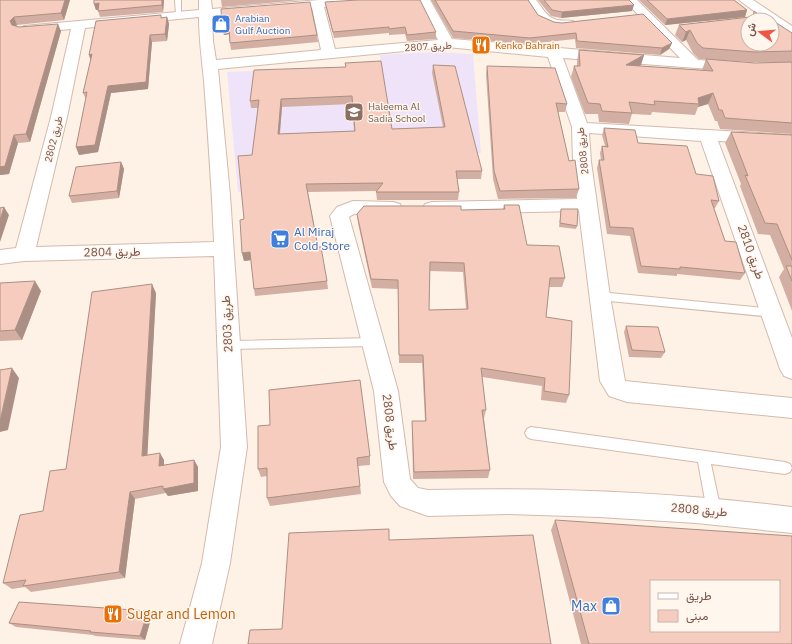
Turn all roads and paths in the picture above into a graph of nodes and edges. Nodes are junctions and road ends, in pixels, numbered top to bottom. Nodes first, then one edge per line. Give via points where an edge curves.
1 (178, 0) edge
2 (366, 0) edge
3 (424, 0) edge
4 (530, 0) edge
5 (630, 0) edge
6 (745, 0) edge
7 (317, 4) junction
8 (205, 6) edge
9 (179, 15) junction
10 (645, 15) junction
11 (629, 17) edge
12 (584, 22) edge
13 (79, 24) junction
14 (676, 29) edge
15 (22, 30) edge
16 (660, 30) junction
17 (792, 32) edge
18 (446, 43) junction
19 (554, 53) junction
20 (330, 54) junction
21 (693, 63) junction
22 (210, 65) junction
23 (792, 67) edge
24 (580, 127) junction
25 (708, 136) junction
26 (792, 140) edge
27 (588, 205) junction
28 (224, 249) junction
29 (24, 254) junction
30 (0, 257) edge
31 (599, 296) junction
32 (781, 321) edge
33 (374, 342) junction
34 (229, 345) junction
35 (792, 369) edge
36 (792, 408) edge
37 (531, 433) dead end
38 (703, 456) junction
39 (785, 468) dead end
40 (714, 511) junction
41 (792, 520) edge
42 (196, 644) edge

1 - 9 lane
2 - 7 street
3 - 18 street
4 - 12 street via 545,21 551,24
5 - 10 street
6 - 17 street
7 - 8 street
7 - 20 street
8 - 9 street
8 - 22 street, طريق 2803 via 206,42
9 - 13 street
10 - 11 street
10 - 16 street
13 - 15 street
13 - 29 street, طريق 2802 via 59,117
14 - 16 street
16 - 21 street
18 - 19 street, طريق 2807
18 - 20 street, طريق 2807
19 - 21 street, طريق 2807
19 - 24 street, طريق 2808
20 - 22 street, طريق 2807
21 - 23 street, طريق 2807 via 750,68
22 - 28 street, طريق 2803
24 - 25 street
24 - 27 street, طريق 2808
25 - 26 street
25 - 32 street, طريق 2810
27 - 31 street, طريق 2808
27 - 33 street, طريق 2808 via 353,208 342,212 339,216
28 - 29 street, طريق 2804
28 - 34 street, طريق 2803
29 - 30 street, طريق 2804
31 - 32 lane
31 - 36 street, طريق 2808 via 612,381 617,389
32 - 35 street, طريق 2810
33 - 34 lane
33 - 40 street, طريق 2808 via 386,391 398,482 403,493 412,499 428,503 609,504
34 - 42 street, طريق 2803 via 234,447 216,563
37 - 38 lane
38 - 39 lane
38 - 40 lane
40 - 41 street, طريق 2808

